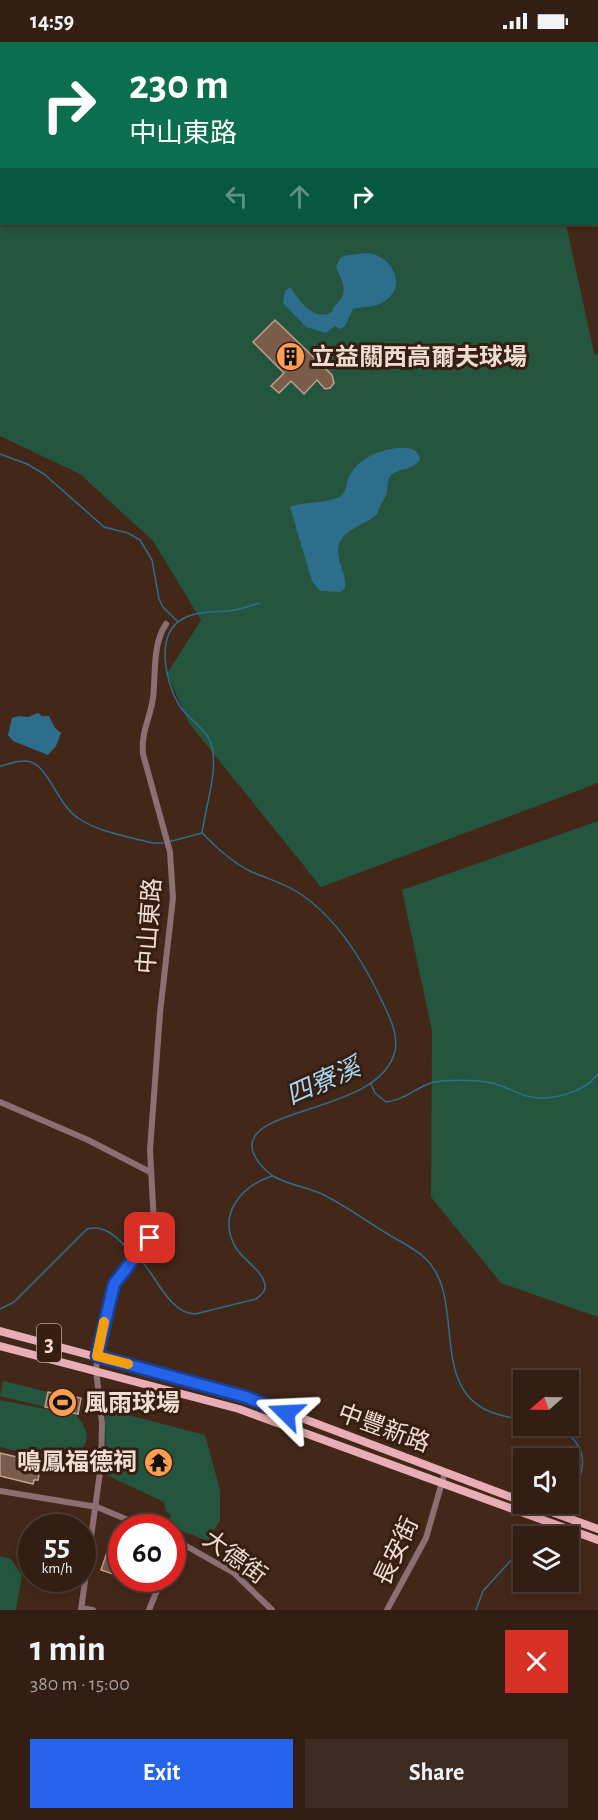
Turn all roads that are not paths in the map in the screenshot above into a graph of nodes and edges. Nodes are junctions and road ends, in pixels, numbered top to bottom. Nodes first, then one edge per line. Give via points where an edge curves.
1 (166, 624) dead end
2 (0, 1102) edge
3 (150, 1172) junction
4 (0, 1331) edge
5 (0, 1346) edge
6 (97, 1356) junction
7 (96, 1370) junction
8 (445, 1472) junction
9 (441, 1483) junction
10 (0, 1491) edge
11 (513, 1498) edge
12 (97, 1507) junction
13 (114, 1514) edge
14 (550, 1514) edge
15 (575, 1526) edge
16 (576, 1526) edge
17 (579, 1527) edge
18 (579, 1528) edge
19 (598, 1529) edge
20 (598, 1540) edge
21 (186, 1546) edge
22 (156, 1592) edge
23 (81, 1609) edge
24 (93, 1610) edge
25 (149, 1610) edge
26 (272, 1610) edge
27 (387, 1610) edge

1 - 3 street, 中山東路 via 159,634 153,700 141,737 170,852 173,897 160,1013
2 - 3 street
3 - 6 street, 中山東路 via 154,1224 150,1238 114,1284
4 - 6 main road, 中豐新路 / 3
5 - 7 main road, 中豐新路 / 3
6 - 7 street
6 - 8 main road, 中豐新路 / 3 via 246,1397
7 - 9 main road, 中豐新路 / 3 via 239,1409
7 - 12 street via 102,1423
8 - 9 street, 長安街
8 - 11 main road, 中豐新路 / 3
9 - 15 main road, 中豐新路 / 3
9 - 27 street, 長安街 via 426,1538
10 - 12 street
12 - 13 street
12 - 23 street
14 - 16 main road, 3
17 - 19 main road, 3
18 - 20 main road, 3
21 - 26 street, 大德街 via 234,1573
22 - 25 street
23 - 24 street

